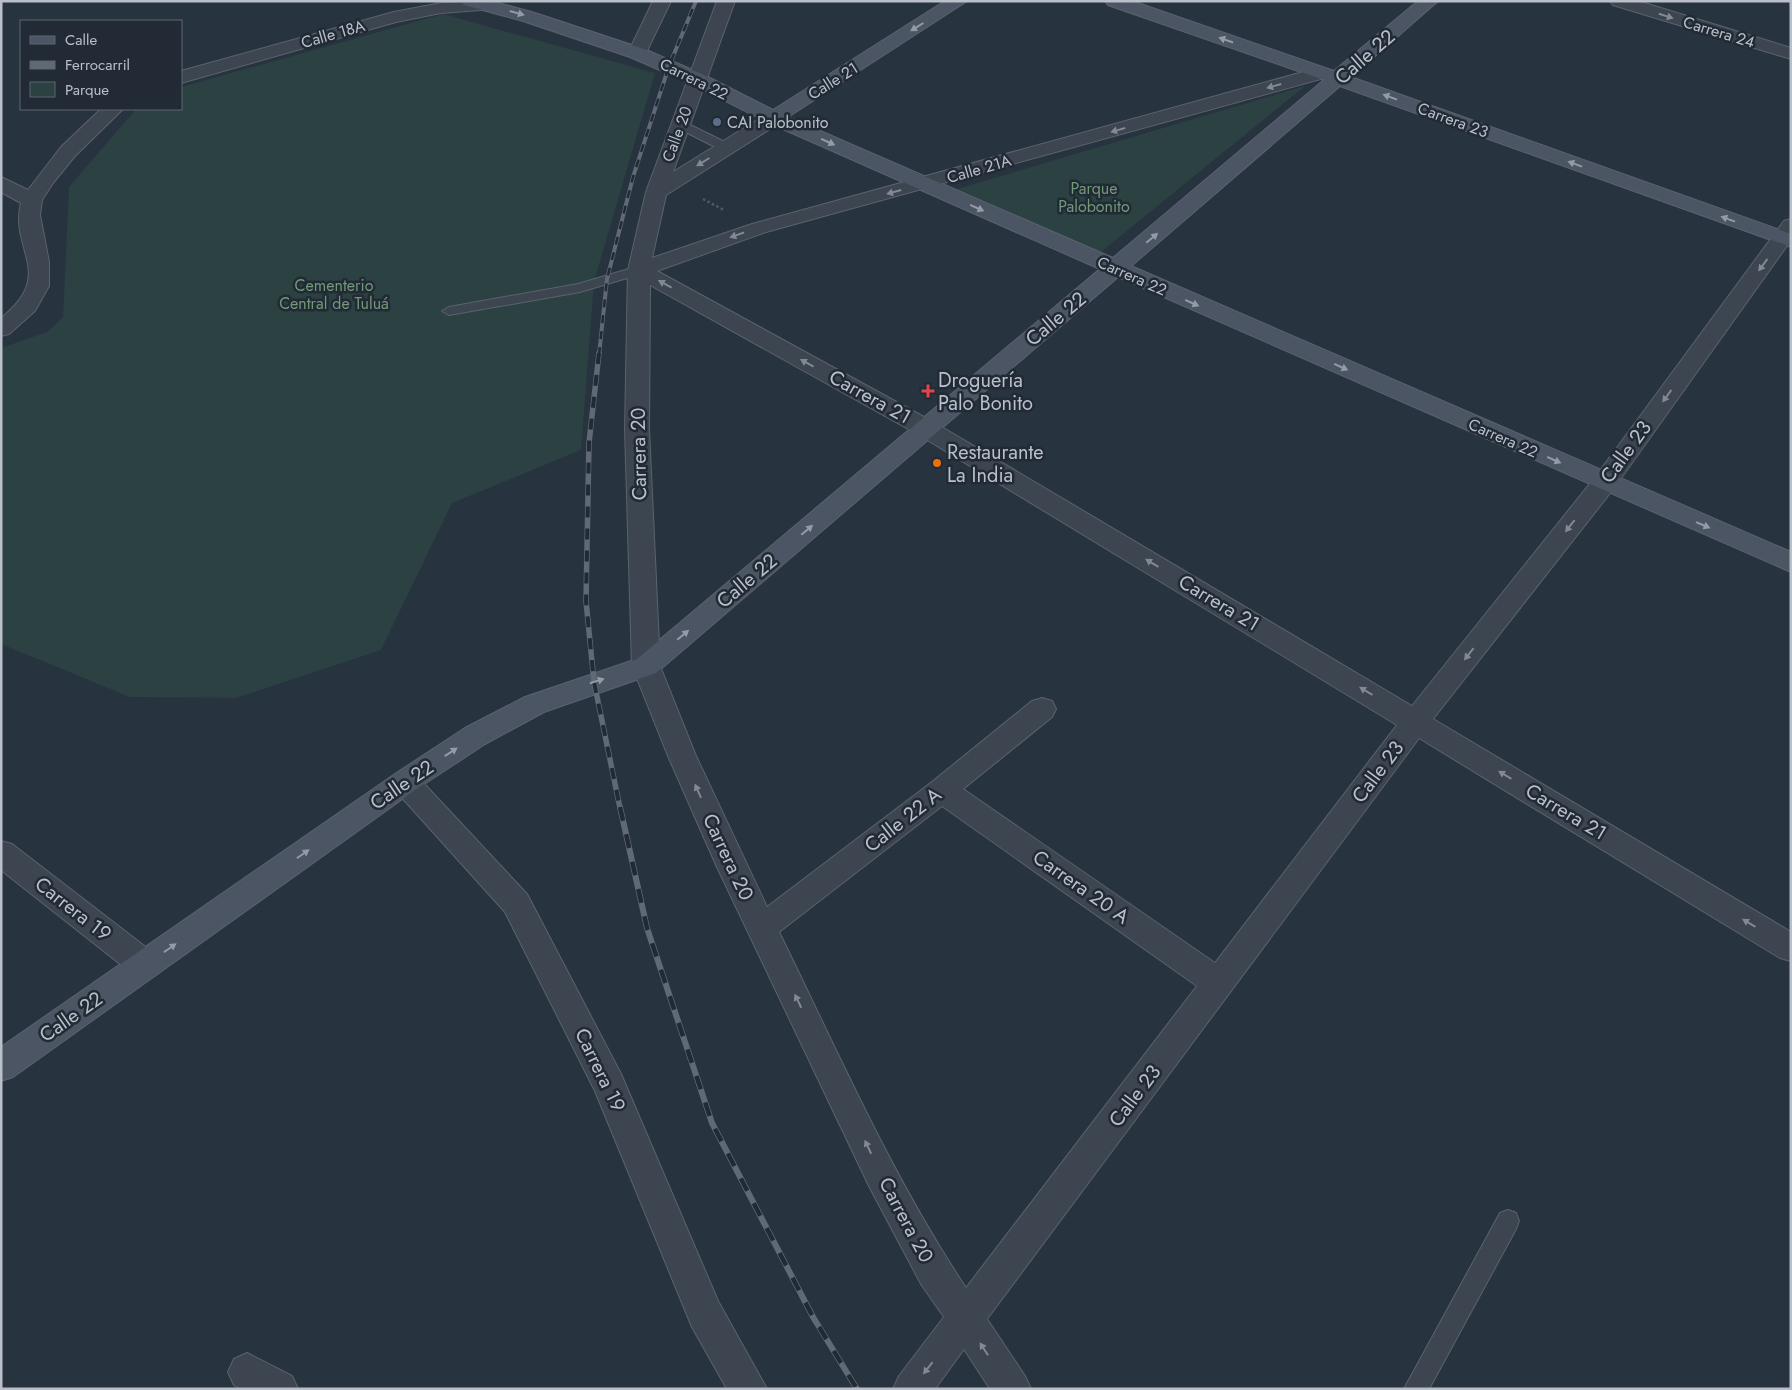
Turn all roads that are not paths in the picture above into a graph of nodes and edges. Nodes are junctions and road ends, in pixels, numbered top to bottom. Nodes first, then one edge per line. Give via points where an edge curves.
1 (662, 1) edge
2 (726, 1) edge
3 (958, 1) edge
4 (1114, 1) edge
5 (1429, 1) edge
6 (1619, 1) edge
7 (478, 3) edge
8 (637, 53) junction
9 (1791, 54) edge
10 (1330, 76) junction
11 (182, 77) edge
12 (696, 79) junction
13 (112, 110) edge
14 (774, 118) junction
15 (680, 124) junction
16 (727, 148) junction
17 (1, 183) edge
18 (924, 184) junction
19 (664, 187) junction
20 (31, 200) junction
21 (1788, 235) edge
22 (1115, 269) junction
23 (639, 270) junction
24 (449, 311) dead end
25 (1, 329) edge
26 (927, 429) junction
27 (1605, 482) junction
28 (1791, 563) edge
29 (646, 666) junction
30 (1042, 709) dead end
31 (1416, 721) junction
32 (405, 782) junction
33 (942, 790) junction
34 (1, 853) edge
35 (762, 928) junction
36 (1791, 948) edge
37 (145, 965) junction
38 (1219, 984) junction
39 (1, 1066) edge
40 (1508, 1221) dead end
41 (965, 1320) junction
42 (247, 1372) dead end
43 (279, 1389) edge
44 (748, 1389) edge
45 (912, 1389) edge
46 (1012, 1389) edge
47 (1416, 1389) edge

1 - 8 street
2 - 12 street, Calle 20
3 -> 14 street, Calle 21
10 -> 4 street, Carrera 23
5 - 10 street, Calle 22
6 -> 9 street, Carrera 24
7 -> 8 street, Carrera 22
7 - 11 street, Calle 18A via 394,17
8 - 12 street, Carrera 22
10 -> 18 street, Calle 21A
21 -> 10 street, Carrera 23
22 -> 10 street, Calle 22
12 - 14 street, Carrera 22
12 - 15 street, Calle 20
13 - 20 street via 78,141
14 - 16 street, Calle 21
14 -> 18 street, Carrera 22
15 - 16 lane
15 - 19 street, Calle 20
16 -> 19 street, Calle 21
17 - 20 street
18 -> 22 street, Carrera 22
18 -> 23 street, Calle 21A via 759,228
19 - 23 street, Calle 20
20 - 25 street via 29,214 41,268 39,286 31,302
21 -> 27 street, Calle 23
22 - 26 street, Calle 22
22 -> 27 street, Carrera 22
23 - 24 lane via 580,288
26 -> 23 street, Carrera 21
23 - 29 street, Carrera 20 via 637,429
29 -> 26 street, Calle 22
31 -> 26 street, Carrera 21
27 -> 28 street, Carrera 22
27 -> 31 street, Calle 23
32 -> 29 street, Calle 22 via 519,712 594,682
35 -> 29 street, Carrera 20 via 682,756
30 - 33 street, Calle 22 A
36 -> 31 street, Carrera 21
31 - 38 street, Calle 23
37 -> 32 street, Calle 22
32 - 44 street, Carrera 19 via 516,903 609,1085 705,1314
33 - 35 street, Calle 22 A
33 - 38 street, Carrera 20 A
34 - 37 street, Carrera 19
41 -> 35 street, Carrera 20 via 881,1174
37 - 39 street, Calle 22
38 - 41 street, Calle 23
40 - 47 lane
41 -> 45 street, Calle 23
46 -> 41 street, Carrera 20
42 - 43 street

